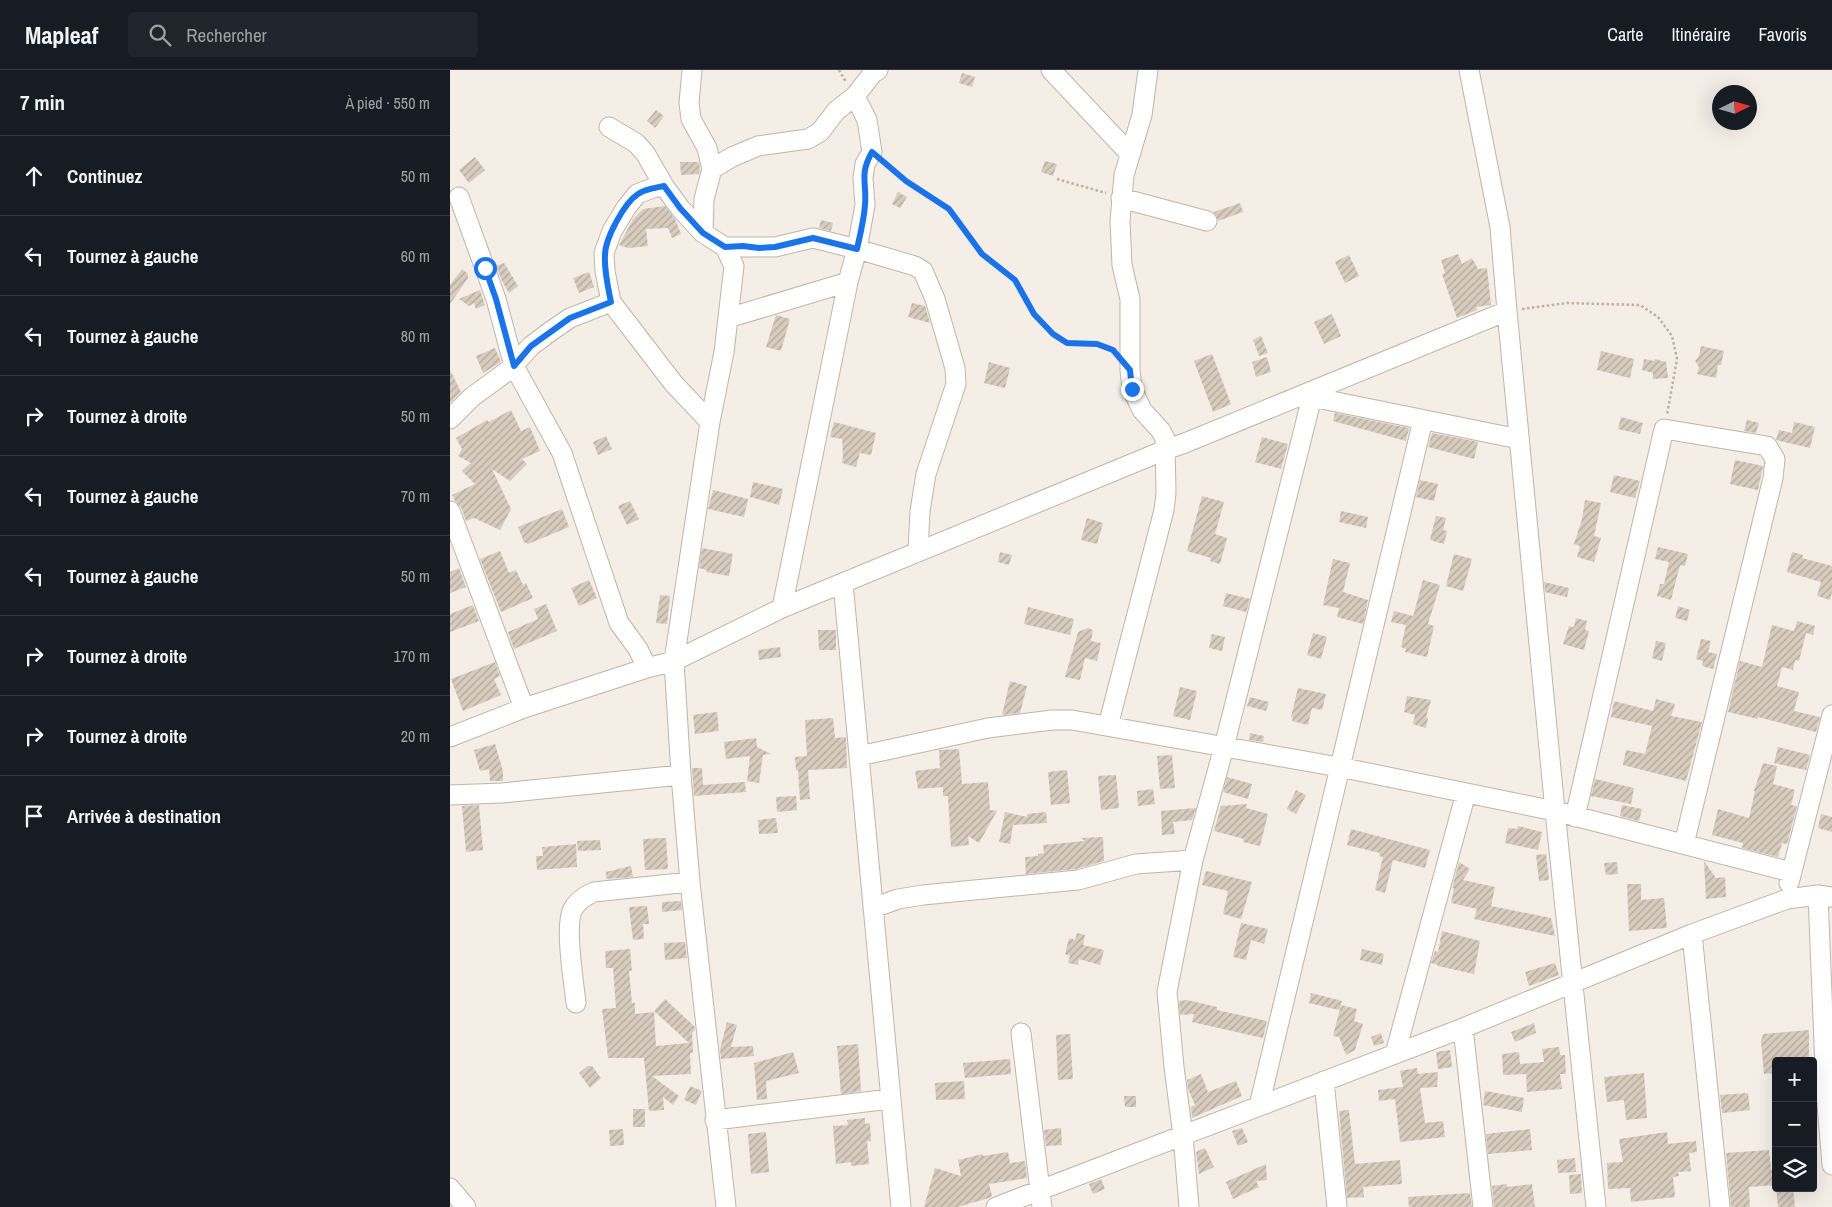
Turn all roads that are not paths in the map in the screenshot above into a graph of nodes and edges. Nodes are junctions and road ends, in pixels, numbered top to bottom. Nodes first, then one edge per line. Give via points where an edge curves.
1 (692, 70) edge
2 (878, 70) edge
3 (1051, 70) edge
4 (1148, 70) edge
5 (1469, 70) edge
6 (854, 96) junction
7 (609, 127) dead end
8 (1130, 154) junction
9 (712, 169) junction
10 (664, 186) junction
11 (459, 197) dead end
12 (1121, 198) junction
13 (1207, 221) dead end
14 (703, 233) junction
15 (725, 247) junction
16 (857, 249) junction
17 (848, 282) junction
18 (611, 302) junction
19 (1507, 311) junction
20 (728, 318) junction
21 (514, 366) junction
22 (1307, 396) junction
23 (450, 419) edge
24 (1423, 420) junction
25 (710, 422) junction
26 (1519, 439) junction
27 (1165, 450) junction
28 (450, 511) edge
29 (918, 552) junction
30 (843, 583) junction
31 (782, 608) junction
32 (674, 661) junction
33 (647, 668) junction
34 (524, 708) junction
35 (1832, 715) edge
36 (1108, 726) junction
37 (450, 737) edge
38 (1224, 747) junction
39 (859, 756) junction
40 (1339, 768) junction
41 (681, 775) junction
42 (1466, 793) junction
43 (450, 795) edge
44 (1555, 812) junction
45 (1575, 817) junction
46 (1684, 844) junction
47 (1192, 860) junction
48 (1791, 872) junction
49 (690, 882) junction
50 (1825, 896) edge
51 (1786, 899) junction
52 (873, 908) junction
53 (1692, 934) junction
54 (1826, 965) edge
55 (1573, 981) junction
56 (576, 1004) dead end
57 (1463, 1028) junction
58 (1021, 1033) dead end
59 (1395, 1054) junction
60 (1324, 1081) junction
61 (1829, 1093) edge
62 (890, 1099) junction
63 (1259, 1106) junction
64 (715, 1120) junction
65 (1183, 1136) junction
66 (1832, 1165) edge
67 (450, 1188) edge
68 (1041, 1198) edge
69 (466, 1207) edge
70 (726, 1207) edge
71 (901, 1207) edge
72 (996, 1207) edge
73 (1189, 1207) edge
74 (1337, 1207) edge
75 (1483, 1207) edge
76 (1596, 1207) edge
77 (1720, 1207) edge

1 - 9 street via 691,119 707,148
2 - 6 street
3 - 8 street
4 - 8 street via 1142,115
5 - 19 street via 1500,227
6 - 9 street via 836,111 820,132 808,139 758,146
6 - 16 street via 867,120 872,152 865,164 866,204
7 - 10 street via 645,152
8 - 12 street
9 - 14 street via 704,199
10 - 14 street
10 - 18 street via 637,194 612,230 604,253
11 - 21 street via 496,299
12 - 13 street
12 - 27 street via 1122,265 1130,299 1132,389 1142,410 1161,431
14 - 15 street
15 - 16 street via 775,247 813,238
15 - 20 street via 734,266
16 - 17 street
16 - 29 street via 915,266 923,272 935,299 955,368 956,384 926,474
17 - 20 street
17 - 31 street
18 - 21 street via 570,318 531,346
18 - 25 street via 674,384
19 - 22 street
19 - 26 street
20 - 25 street
21 - 23 street
21 - 33 street via 562,452 619,623
22 - 24 street
22 - 27 street
22 - 38 street
24 - 26 street
24 - 40 street
25 - 32 street
26 - 44 street
27 - 29 street
27 - 36 street via 1164,510
28 - 34 street
29 - 30 street
30 - 31 street
30 - 39 street
31 - 32 street
32 - 33 street
32 - 41 street
33 - 34 street
34 - 37 street
35 - 48 street
36 - 38 street
36 - 39 street via 1072,720 1026,723
38 - 40 street
38 - 47 street
39 - 52 street
40 - 42 street
40 - 63 street
41 - 43 street
41 - 49 street
42 - 44 street
42 - 59 street
44 - 45 street
44 - 55 street
45 - 46 street
45 - 46 street via 1664,429 1768,446 1775,459 1773,478
46 - 48 street
47 - 52 street via 1136,864 1078,880 923,895
47 - 65 street via 1166,992
48 - 51 street
49 - 56 street via 594,892 582,898 572,910 569,929
49 - 64 street
50 - 51 street
50 - 54 street
51 - 53 street
52 - 62 street
53 - 55 street
53 - 77 street
54 - 61 street
55 - 57 street
55 - 76 street
57 - 59 street
57 - 75 street
58 - 68 street
59 - 60 street
60 - 63 street
60 - 74 street
61 - 66 street
62 - 64 street
62 - 71 street
63 - 65 street
64 - 70 street
65 - 68 street
65 - 73 street
67 - 69 street
68 - 72 street

